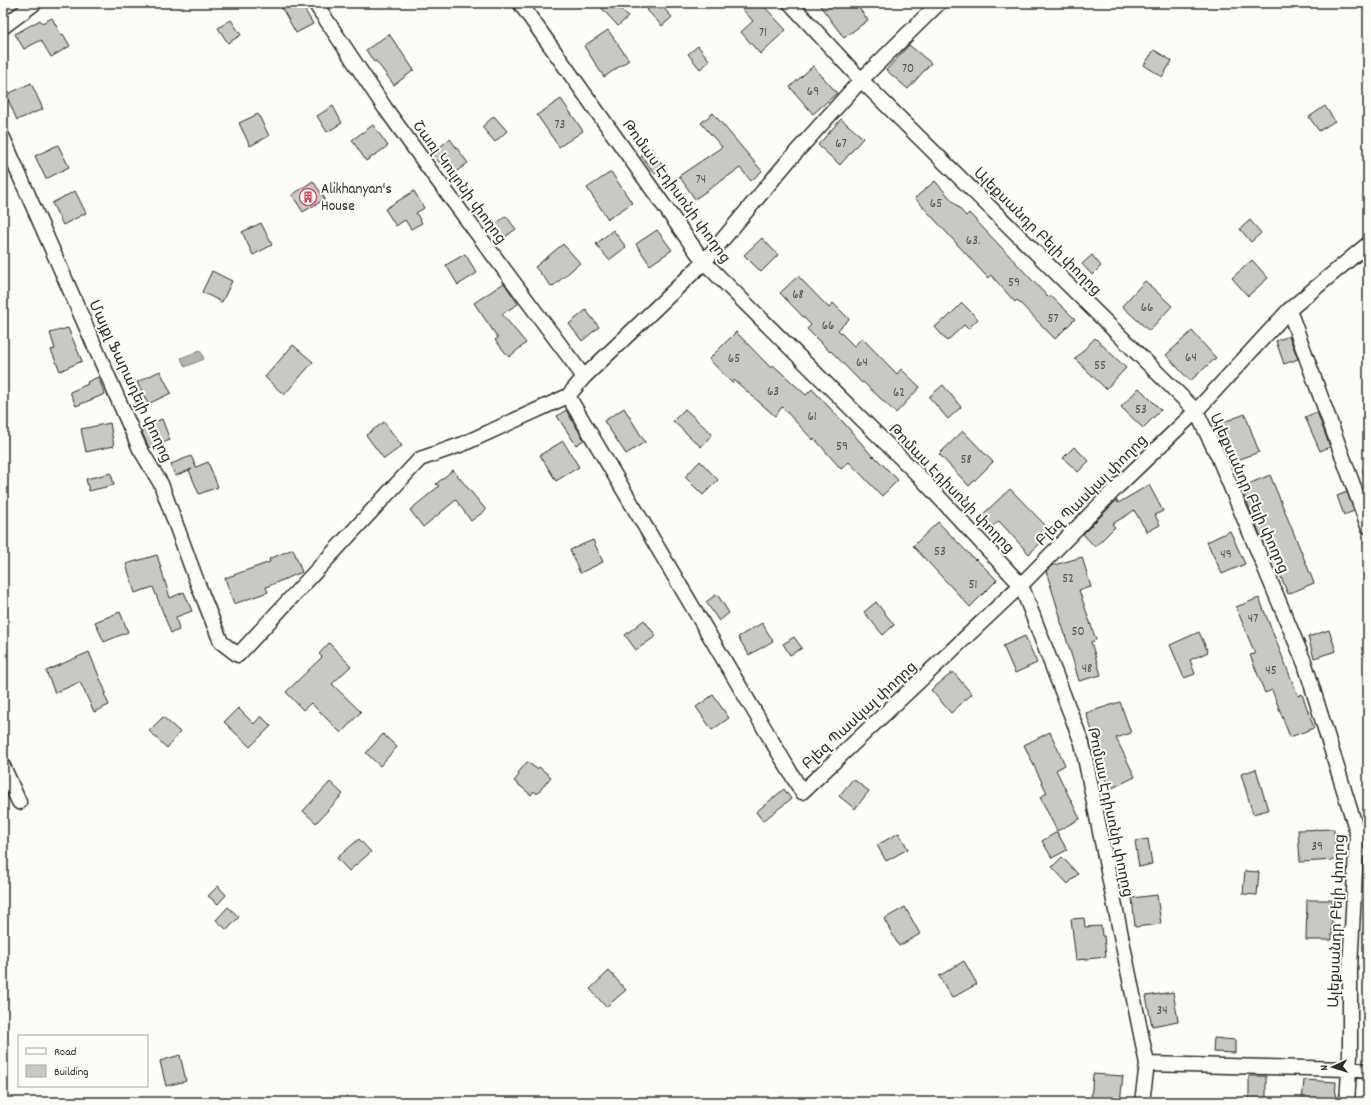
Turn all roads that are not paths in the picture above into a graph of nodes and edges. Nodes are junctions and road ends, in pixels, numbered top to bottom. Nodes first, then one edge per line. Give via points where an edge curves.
1 (35, 3) edge
2 (315, 3) edge
3 (520, 3) edge
4 (790, 3) edge
5 (939, 3) edge
6 (3, 27) edge
7 (861, 80) junction
8 (3, 138) edge
9 (1368, 244) edge
10 (704, 262) junction
11 (1289, 310) junction
12 (584, 377) junction
13 (568, 396) junction
14 (1196, 411) junction
15 (1368, 526) edge
16 (1021, 585) junction
17 (3, 766) edge
18 (19, 802) dead end
19 (1146, 1064) junction
20 (1349, 1069) junction
21 (1368, 1072) edge
22 (1142, 1102) edge
23 (1347, 1102) edge

1 - 6 street
2 - 12 street, Շառլ Կուլոնի փողոց via 385,108
3 - 10 street, Թոմաս Էդիսոնի փողոց
4 - 7 street, Ալեքսանդր Բելի փողոց
5 - 7 street
7 - 10 street via 789,160
7 - 14 street, Ալեքսանդր Բելի փողոց
8 - 13 street, Մայքլ Ֆարադեյի փողոց via 140,449 161,484 221,642 238,655 420,459 463,444
9 - 11 street, Բլեզ Պասկալ փողոց
10 - 12 street
10 - 16 street, Թոմաս Էդիսոնի փողոց via 921,478
11 - 14 street, Բլեզ Պասկալ փողոց
11 - 15 street
12 - 13 street
13 - 16 street, Բլեզ Պասկալ փողոց via 802,792
14 - 16 street, Բլեզ Պասկալ փողոց
14 - 20 street, Ալեքսանդր Բելի փողոց via 1221,463 1305,664 1357,832 1350,969
16 - 19 street, Թոմաս Էդիսոնի փողոց via 1082,744
17 - 18 street
19 - 20 street
19 - 22 street, Թոմաս Էդիսոնի փողոց
20 - 21 street
20 - 23 street, Ալեքսանդր Բելի փողոց

